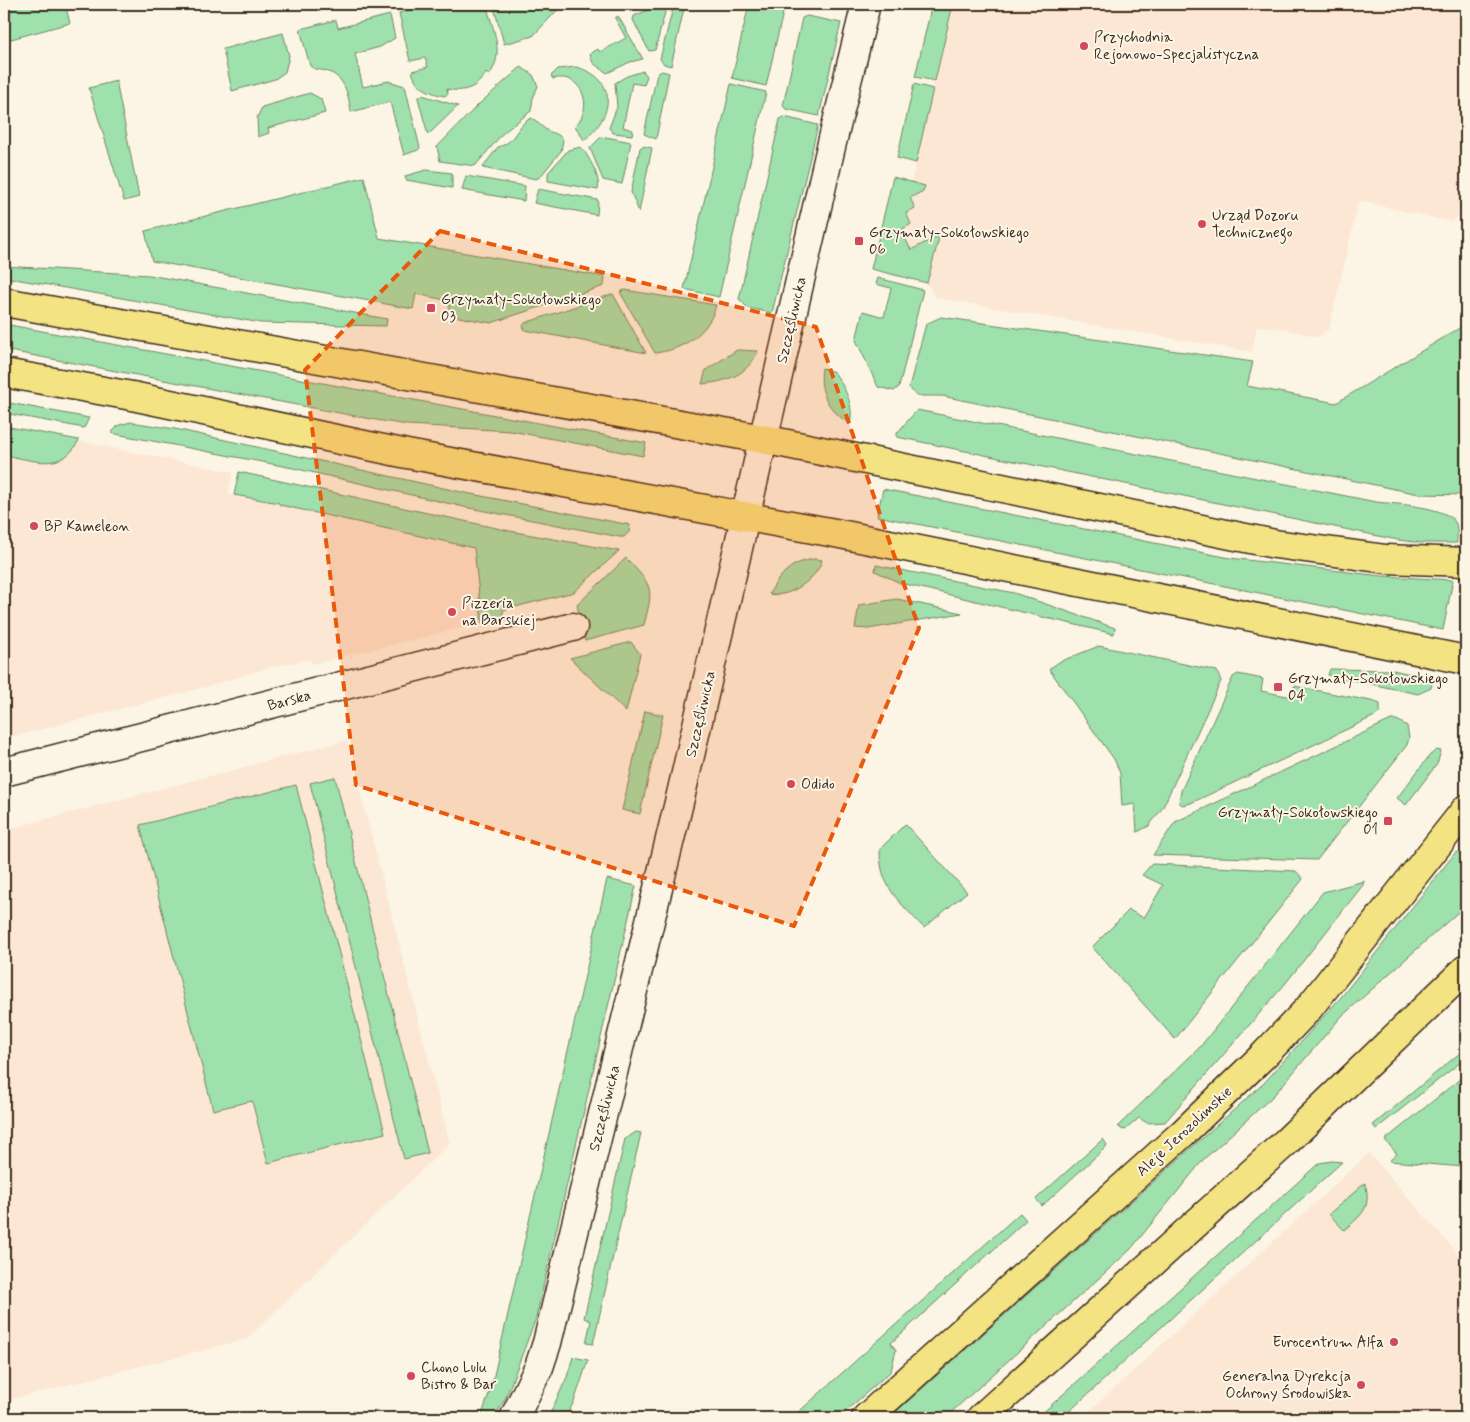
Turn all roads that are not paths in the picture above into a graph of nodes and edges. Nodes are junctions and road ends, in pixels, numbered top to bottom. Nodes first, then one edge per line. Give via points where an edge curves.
1 (866, 4) edge
2 (4, 302) edge
3 (4, 373) edge
4 (763, 439) junction
5 (746, 517) junction
6 (1466, 562) edge
7 (573, 627) dead end
8 (1466, 660) edge
9 (4, 772) edge
10 (1466, 809) edge
11 (1466, 969) edge
12 (514, 1418) edge
13 (866, 1418) edge
14 (981, 1418) edge

1 - 4 street, Szczęśliwicka
2 - 4 main road
3 - 5 main road via 132,396 407,454
4 - 5 street, Szczęśliwicka
4 - 6 main road via 1275,544 1386,559
5 - 8 main road
5 - 12 street, Szczęśliwicka via 547,1343
7 - 9 street, Barska
10 - 13 main road, Aleje Jerozolimskie via 1308,1009 1264,1056
11 - 14 main road via 1271,1155

